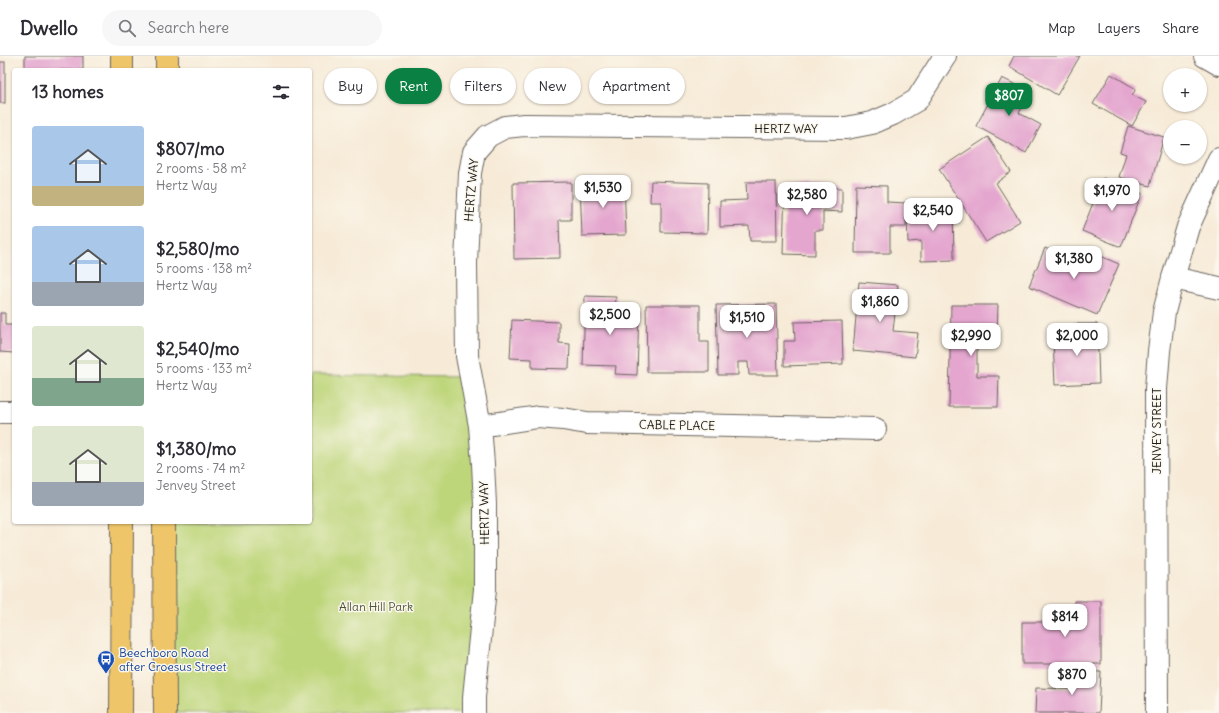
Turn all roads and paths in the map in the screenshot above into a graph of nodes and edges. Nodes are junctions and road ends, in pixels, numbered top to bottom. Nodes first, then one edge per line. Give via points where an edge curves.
1 (122, 56) edge
2 (167, 56) edge
3 (945, 56) edge
4 (1205, 56) edge
5 (1219, 64) edge
6 (122, 68) edge
7 (167, 68) edge
8 (1219, 159) edge
9 (1173, 278) junction
10 (1219, 288) edge
11 (0, 412) edge
12 (12, 412) edge
13 (480, 426) junction
14 (875, 429) dead end
15 (122, 524) edge
16 (164, 524) edge
17 (121, 713) edge
18 (165, 713) edge
19 (474, 713) edge
20 (1156, 713) edge

1 - 6 main road
2 - 7 main road
3 - 13 street, HERTZ WAY via 917,100 872,123 846,128 524,125 505,127 488,136 474,152 470,174 466,263 467,356
4 - 5 street
8 - 9 street, JENVEY STREET via 1188,227
9 - 10 street
9 - 20 street, JENVEY STREET via 1164,312 1156,389
11 - 12 street
13 - 14 street, CABLE PLACE via 538,417 587,423
13 - 19 street, HERTZ WAY via 485,504 484,589
15 - 17 main road
16 - 18 main road

